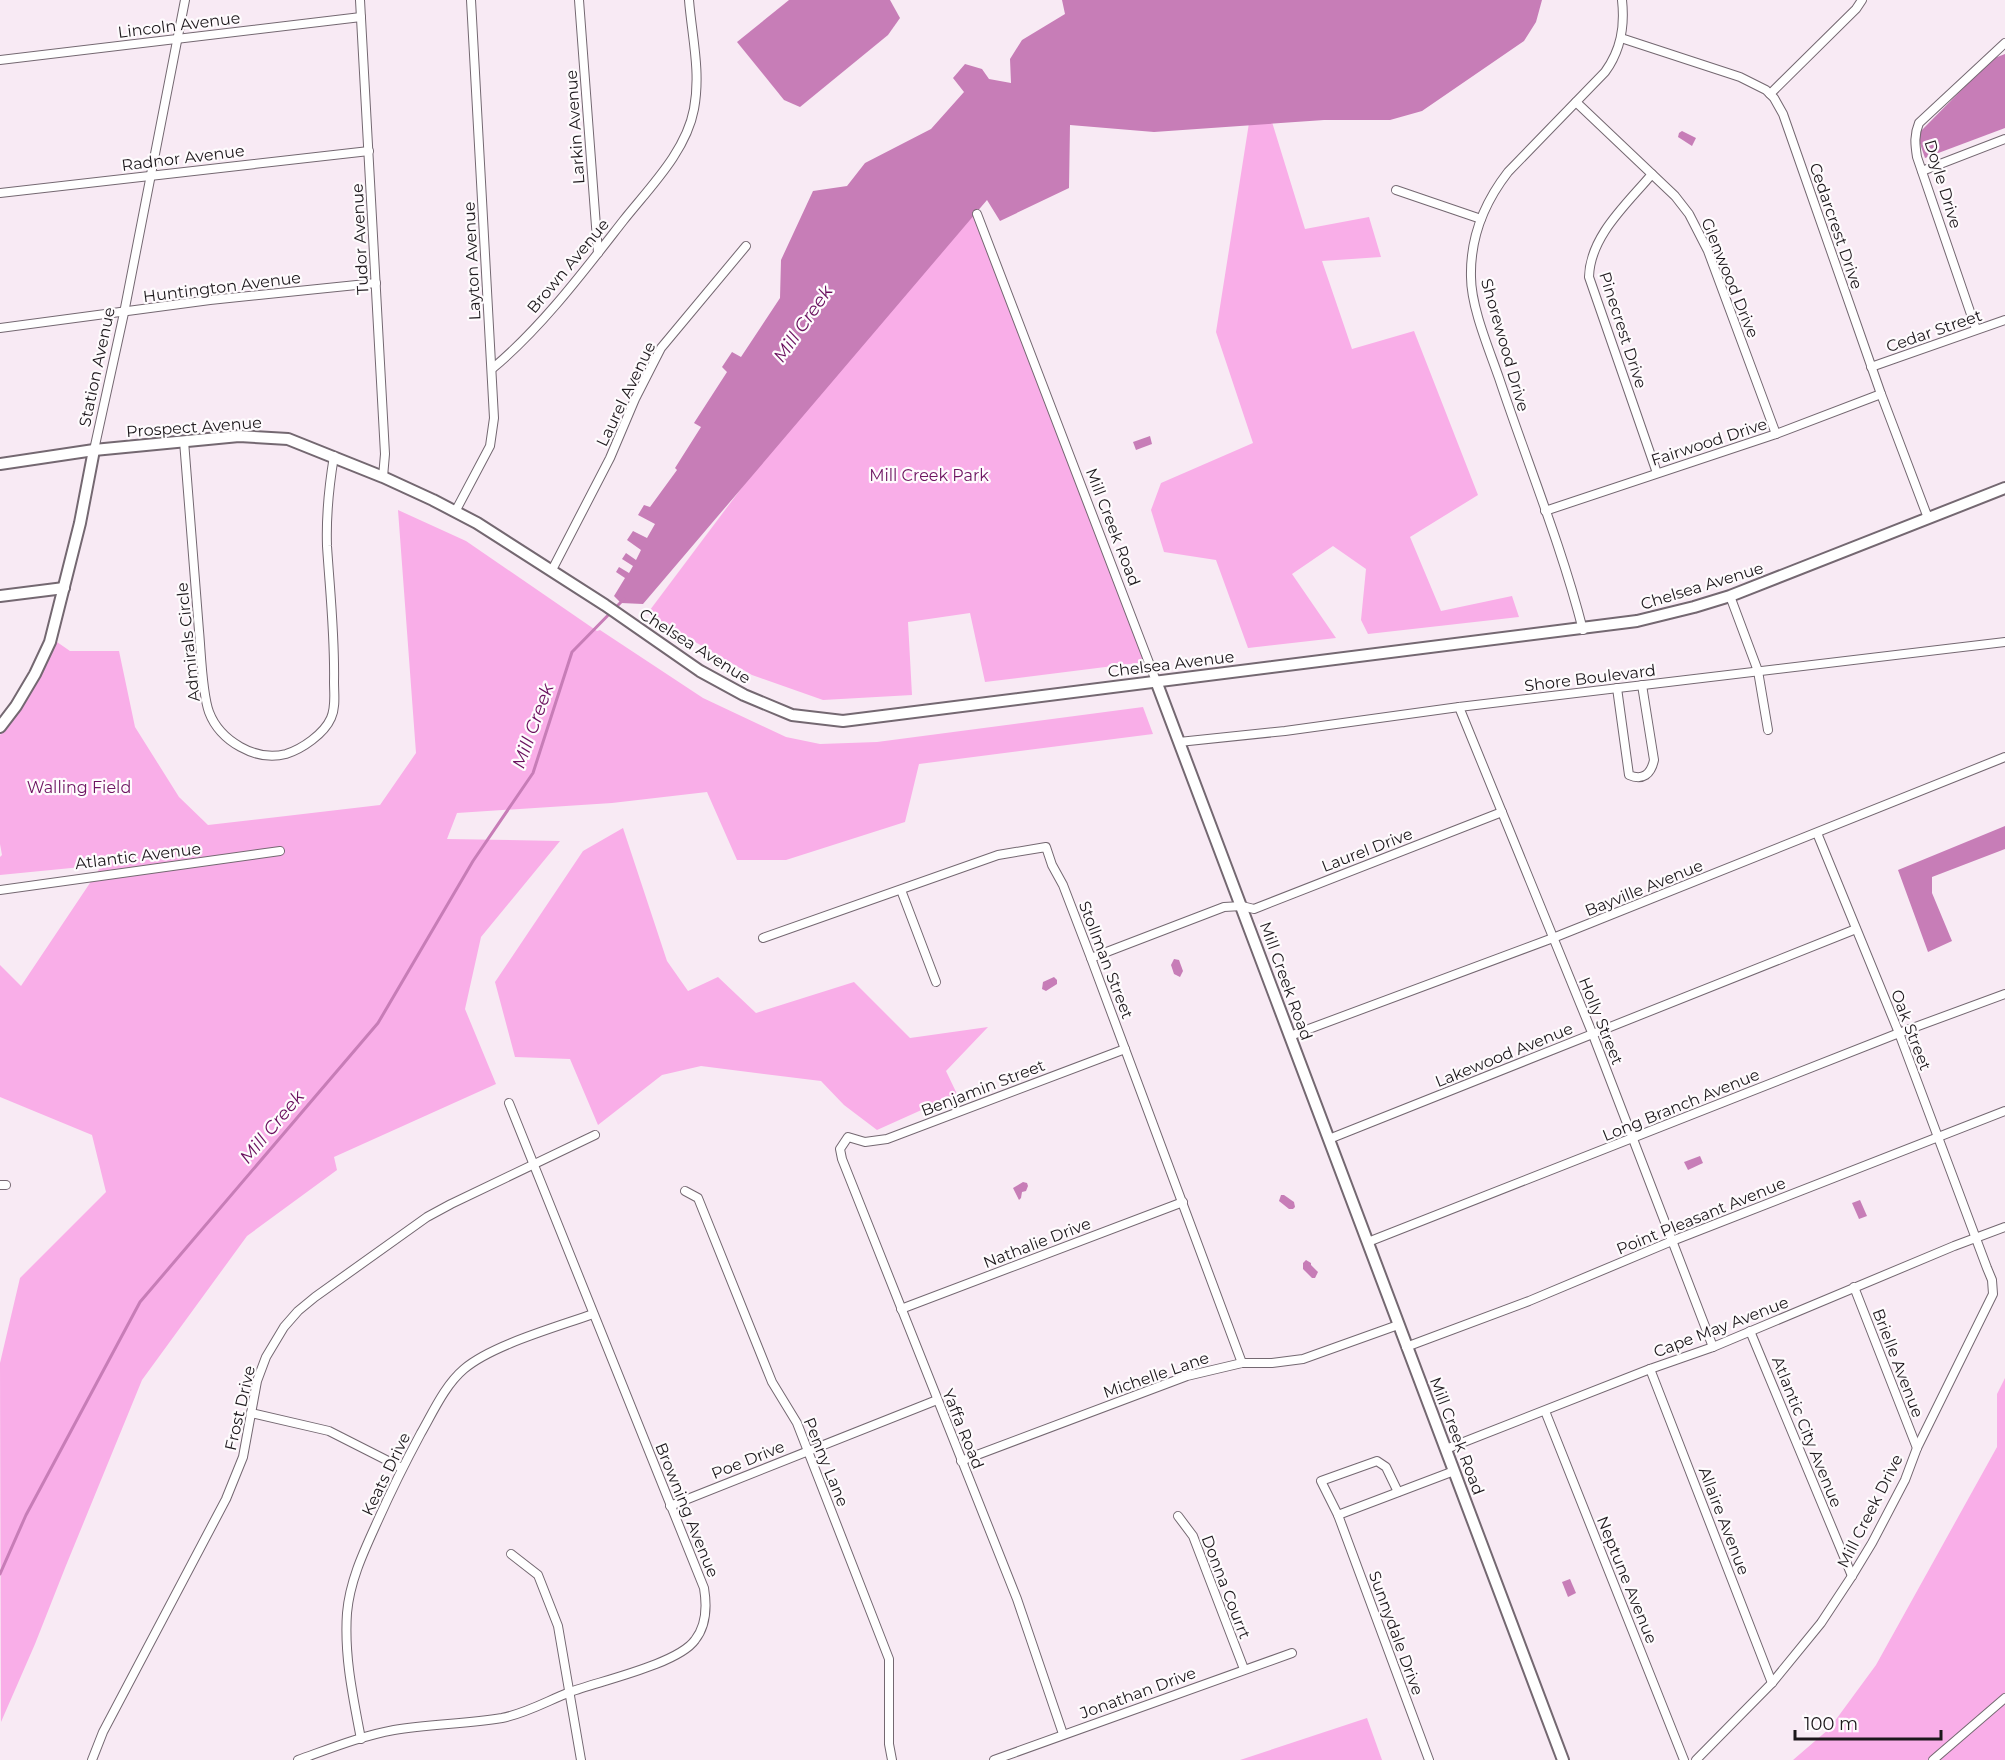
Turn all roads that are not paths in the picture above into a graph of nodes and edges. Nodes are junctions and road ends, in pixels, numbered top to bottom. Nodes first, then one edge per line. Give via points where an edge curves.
1 (185, 0) edge
2 (360, 0) edge
3 (471, 0) edge
4 (579, 0) edge
5 (689, 0) edge
6 (1622, 0) edge
7 (1862, 0) edge
8 (361, 17) junction
9 (1621, 38) junction
10 (177, 39) junction
11 (2005, 44) edge
12 (0, 60) edge
13 (1770, 94) junction
14 (1576, 102) junction
15 (2005, 139) edge
16 (369, 150) junction
17 (1923, 171) junction
18 (1652, 174) junction
19 (150, 176) junction
20 (1396, 190) dead end
21 (0, 193) edge
22 (977, 214) dead end
23 (1481, 219) junction
24 (746, 246) dead end
25 (598, 253) junction
26 (376, 283) junction
27 (124, 313) junction
28 (2005, 320) edge
29 (0, 328) edge
30 (1976, 329) junction
31 (1871, 367) junction
32 (493, 368) junction
33 (1881, 394) junction
34 (1776, 434) junction
35 (184, 441) junction
36 (94, 450) junction
37 (334, 456) junction
38 (0, 464) edge
39 (1657, 473) junction
40 (383, 477) junction
41 (2005, 488) edge
42 (1545, 511) junction
43 (455, 512) junction
44 (1928, 518) junction
45 (552, 570) junction
46 (64, 588) junction
47 (0, 596) edge
48 (1730, 596) junction
49 (1583, 630) junction
50 (2005, 642) edge
51 (1758, 671) junction
52 (1156, 681) junction
53 (1642, 686) junction
54 (1617, 688) junction
55 (1459, 707) junction
56 (0, 727) edge
57 (1768, 730) dead end
58 (1179, 742) junction
59 (2005, 757) edge
60 (1502, 812) junction
61 (1817, 833) junction
62 (280, 851) dead end
63 (0, 890) edge
64 (901, 890) junction
65 (1242, 906) junction
66 (1856, 929) junction
67 (763, 938) dead end
68 (1553, 938) junction
69 (1091, 958) junction
70 (936, 982) dead end
71 (2005, 994) edge
72 (1899, 1033) junction
73 (1593, 1035) junction
74 (1290, 1036) junction
75 (1125, 1049) junction
76 (508, 1103) dead end
77 (2005, 1111) edge
78 (595, 1136) dead end
79 (848, 1137) joint
80 (1633, 1138) junction
81 (1937, 1138) junction
82 (1329, 1139) junction
83 (534, 1165) junction
84 (685, 1191) dead end
85 (1183, 1202) junction
86 (2005, 1227) edge
87 (1976, 1238) junction
88 (1672, 1241) junction
89 (1368, 1242) junction
90 (1854, 1287) junction
91 (901, 1309) junction
92 (593, 1314) junction
93 (1398, 1325) junction
94 (1750, 1331) junction
95 (1406, 1347) junction
96 (1713, 1347) junction
97 (1242, 1363) junction
98 (1650, 1369) junction
99 (937, 1400) junction
100 (1545, 1411) junction
101 (251, 1413) junction
102 (1917, 1448) junction
103 (1446, 1449) junction
104 (808, 1450) junction
105 (961, 1461) junction
106 (402, 1468) junction
107 (1454, 1471) junction
108 (1398, 1492) junction
109 (670, 1506) junction
110 (1338, 1515) junction
111 (1178, 1516) dead end
112 (511, 1554) dead end
113 (1852, 1576) junction
114 (1292, 1653) dead end
115 (1244, 1669) junction
116 (1772, 1683) junction
117 (568, 1693) junction
118 (2005, 1698) edge
119 (1063, 1734) junction
120 (361, 1739) junction
121 (92, 1760) edge
122 (298, 1760) edge
123 (581, 1760) edge
124 (892, 1760) edge
125 (994, 1760) edge
126 (1429, 1760) edge
127 (1563, 1760) edge
128 (1684, 1760) edge
129 (1696, 1760) edge
130 (1933, 1760) edge

1 - 10 street, Station Avenue
2 - 8 street, Tudor Avenue
3 - 32 street, Layton Avenue
4 - 25 street, Larkin Avenue
5 - 25 street, Brown Avenue via 698,69 687,134
6 - 9 street, Shorewood Drive
7 - 13 street
8 - 10 street, Lincoln Avenue
8 - 16 street, Tudor Avenue
9 - 13 street via 1740,77
9 - 14 street, Shorewood Drive via 1614,60
10 - 12 street, Lincoln Avenue
10 - 19 street, Station Avenue
11 - 17 street, Doyle Drive via 1919,123 1914,141
13 - 31 street, Cedarcrest Drive via 1783,114
14 - 18 street, Glenwood Drive
14 - 23 street, Shorewood Drive via 1508,172
15 - 17 street
16 - 19 street, Radnor Avenue
16 - 26 street, Tudor Avenue
17 - 30 street, Doyle Drive
18 - 34 street, Glenwood Drive via 1675,196 1698,230
18 - 39 street, Pinecrest Drive via 1603,234 1592,253 1589,277
19 - 21 street, Radnor Avenue
19 - 27 street, Station Avenue
20 - 23 street
22 - 52 street, Mill Creek Road
23 - 42 street, Shorewood Drive via 1472,256 1473,294
24 - 45 street, Laurel Avenue via 661,348
25 - 32 street, Brown Avenue via 512,352
26 - 27 street, Huntington Avenue
26 - 40 street, Tudor Avenue
27 - 29 street, Huntington Avenue
27 - 36 street, Station Avenue
28 - 30 street, Cedar Street
30 - 31 street, Cedar Street
31 - 33 street, Cedarcrest Drive
32 - 43 street, Layton Avenue via 490,446
33 - 34 street, Fairwood Drive
33 - 44 street, Cedarcrest Drive
34 - 39 street, Fairwood Drive
35 - 36 main road, Prospect Avenue
35 - 37 main road, Prospect Avenue via 272,437
35 - 37 street, Admirals Circle via 208,711 228,739 244,749 276,756 309,743 331,719 334,707 327,544 328,493
36 - 38 main road, Prospect Avenue
36 - 46 main road, Station Avenue
37 - 40 main road, Prospect Avenue
39 - 42 street, Fairwood Drive
40 - 43 main road, Chelsea Avenue
41 - 44 main road, Chelsea Avenue
42 - 49 street, Shorewood Drive
43 - 45 main road, Chelsea Avenue
44 - 48 main road, Chelsea Avenue
45 - 52 main road, Chelsea Avenue via 721,683 792,715 843,722
46 - 47 main road
46 - 56 main road, Station Avenue via 42,658
48 - 49 main road, Chelsea Avenue via 1637,621
48 - 51 street
49 - 52 main road, Chelsea Avenue
50 - 51 street, Shore Boulevard
51 - 53 street, Shore Boulevard
51 - 57 street
52 - 58 main road, Mill Creek Road
53 - 54 street, Shore Boulevard
53 - 54 street via 1654,760 1647,775 1636,778 1629,775
54 - 55 street, Shore Boulevard
55 - 58 street, Shore Boulevard
55 - 60 street, Holly Street
58 - 65 main road, Mill Creek Road
59 - 61 street, Bayville Avenue
60 - 65 street, Laurel Drive via 1254,909
60 - 68 street, Holly Street
61 - 66 street, Oak Street
61 - 68 street, Bayville Avenue
62 - 63 street, Atlantic Avenue
64 - 67 street, Stollman Street
64 - 69 street, Stollman Street via 998,855 1046,847
64 - 70 street
65 - 69 street, Laurel Drive via 1224,907
65 - 74 main road, Mill Creek Road
66 - 72 street, Oak Street
66 - 73 street, Lakewood Avenue
68 - 73 street, Holly Street
68 - 74 street, Bayville Avenue
69 - 75 street, Stollman Street
71 - 72 street, Long Branch Avenue
72 - 80 street, Long Branch Avenue
72 - 81 street, Oak Street
73 - 80 street, Holly Street
73 - 82 street, Lakewood Avenue
74 - 82 main road, Mill Creek Road
75 - 79 street, Benjamin Street via 887,1139 865,1142
75 - 85 street, Stollman Street
76 - 83 street, Browning Avenue
77 - 81 street, Point Pleasant Avenue
78 - 83 street, Frost Drive
79 - 91 street, Yaffa Road via 840,1149 842,1159
80 - 88 street, Holly Street
80 - 89 street, Long Branch Avenue
81 - 87 street, Oak Street
81 - 88 street, Point Pleasant Avenue
82 - 89 main road, Mill Creek Road
83 - 92 street, Browning Avenue
83 - 101 street, Frost Drive via 427,1217 298,1311 266,1357
84 - 104 street, Penny Lane via 698,1198 772,1382
85 - 91 street, Nathalie Drive
85 - 97 street, Stollman Street
86 - 87 street, Cape May Avenue
87 - 90 street, Cape May Avenue
87 - 102 street, Mill Creek Drive via 1992,1280 1993,1294
88 - 95 street, Point Pleasant Avenue
88 - 96 street, Holly Street
89 - 93 main road, Mill Creek Road
90 - 94 street, Cape May Avenue
90 - 102 street, Brielle Avenue
91 - 99 street, Yaffa Road
92 - 106 street, Keats Drive via 514,1342 464,1369 451,1383
92 - 109 street, Browning Avenue
93 - 95 main road, Mill Creek Road
93 - 97 street, Michelle Lane via 1303,1359
94 - 96 street, Cape May Avenue
94 - 113 street, Atlantic City Avenue
95 - 103 main road, Mill Creek Road
96 - 98 street, Cape May Avenue
97 - 105 street, Michelle Lane via 1187,1376
98 - 100 street, Cape May Avenue
98 - 116 street, Allaire Avenue
99 - 104 street, Poe Drive
99 - 105 street, Yaffa Road
100 - 103 street, Cape May Avenue
100 - 128 street, Neptune Avenue
101 - 106 street via 329,1431
101 - 121 street, Frost Drive via 243,1456 226,1499 103,1732
102 - 113 street, Mill Creek Drive via 1905,1480
103 - 107 main road, Mill Creek Road
104 - 109 street, Poe Drive
104 - 124 street, Penny Lane via 889,1659
105 - 119 street, Yaffa Road via 1017,1599
106 - 120 street, Keats Drive via 361,1557 348,1610 348,1663
107 - 108 street
107 - 127 main road, Mill Creek Road
108 - 110 street
108 - 110 street, Sunnydale Drive via 1386,1467 1377,1461 1321,1481
109 - 117 street, Browning Avenue via 704,1588 707,1605 700,1632 694,1642 669,1659
110 - 126 street, Sunnydale Drive
111 - 115 street, Donna Courrt via 1193,1536
112 - 117 street via 538,1575 547,1596 558,1626
113 - 116 street, Mill Creek Drive via 1821,1623
114 - 115 street, Jonathan Drive
115 - 119 street, Jonathan Drive
116 - 129 street, Mill Creek Drive
117 - 120 street, Browning Avenue via 503,1718 393,1730
117 - 123 street
118 - 130 street
119 - 125 street, Jonathan Drive
120 - 122 street, Browning Avenue

